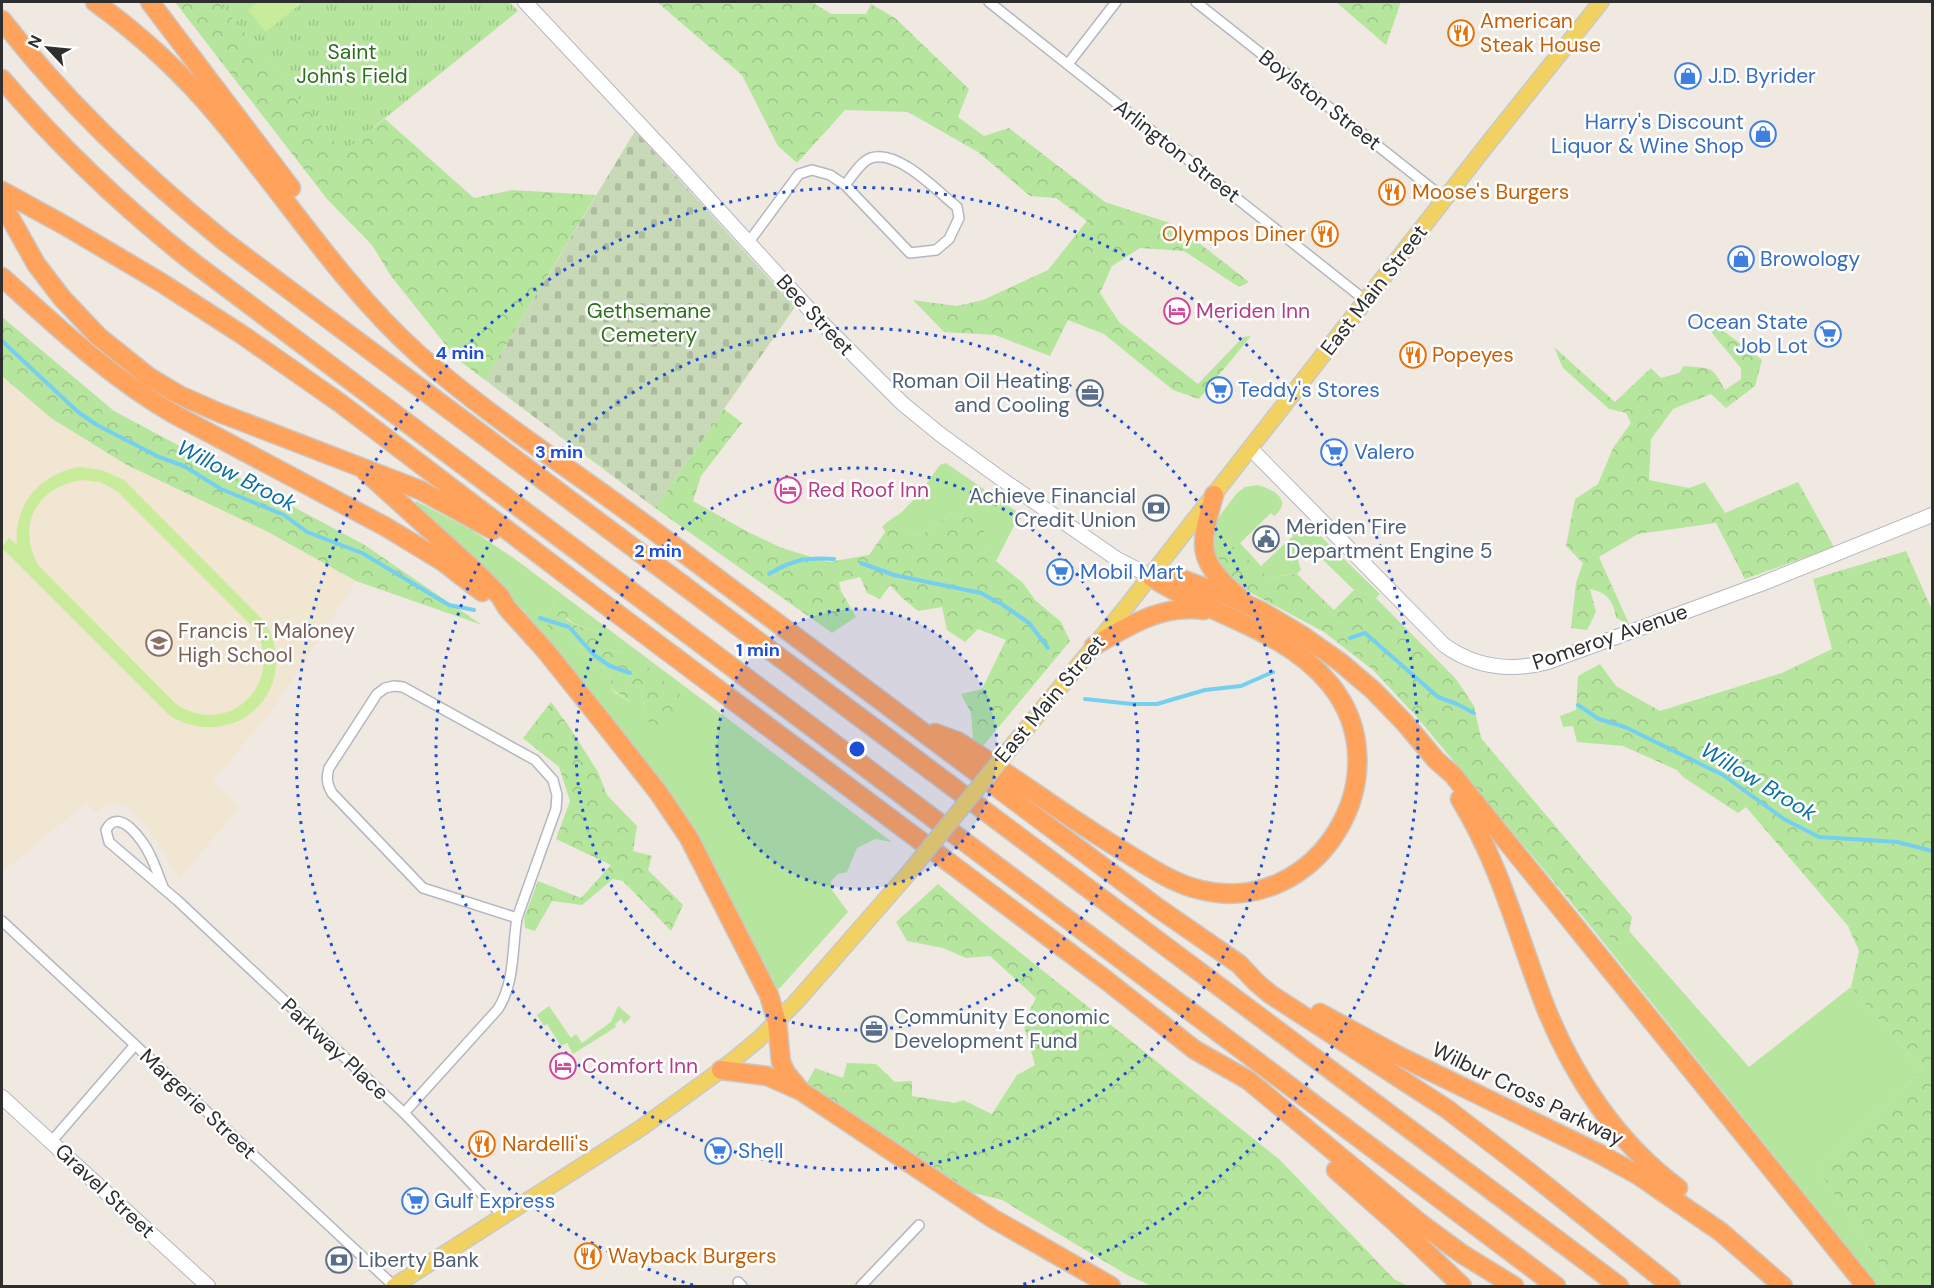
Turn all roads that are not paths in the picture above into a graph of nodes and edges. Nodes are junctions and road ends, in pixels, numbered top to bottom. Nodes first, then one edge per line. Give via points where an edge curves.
1 (95, 2) edge
2 (150, 2) edge
3 (525, 2) edge
4 (989, 2) edge
5 (1116, 2) edge
6 (1196, 2) edge
7 (1601, 2) edge
8 (2, 20) edge
9 (1068, 64) junction
10 (2, 79) edge
11 (845, 185) junction
12 (2, 192) edge
13 (1445, 199) junction
14 (2, 203) edge
15 (748, 243) junction
16 (2, 277) edge
17 (352, 286) junction
18 (1365, 300) junction
19 (1250, 448) junction
20 (365, 471) junction
21 (1214, 495) junction
22 (1932, 515) edge
23 (1150, 576) junction
24 (571, 578) junction
25 (1251, 606) junction
26 (507, 608) junction
27 (1218, 612) junction
28 (1094, 646) junction
29 (919, 729) junction
30 (1436, 759) junction
31 (163, 887) junction
32 (517, 918) junction
33 (2, 921) edge
34 (9, 928) junction
35 (2, 936) edge
36 (1239, 964) junction
37 (777, 1022) junction
38 (135, 1045) junction
39 (1196, 1050) junction
40 (721, 1070) junction
41 (801, 1090) junction
42 (2, 1096) edge
43 (404, 1113) junction
44 (51, 1142) junction
45 (503, 1216) junction
46 (920, 1225) dead end
47 (1711, 1225) junction
48 (208, 1287) edge
49 (394, 1287) edge
50 (861, 1287) edge
51 (1111, 1287) edge
52 (1462, 1287) edge
53 (1514, 1287) edge
54 (1556, 1287) edge
55 (1619, 1287) edge
56 (1671, 1287) edge
57 (1783, 1287) edge
58 (1866, 1287) edge

1 - 17 highway via 160,55 204,100
2 - 17 highway via 328,239
3 - 15 main road, Bee Street
4 - 9 street, Arlington Street
5 - 9 street
6 - 13 street, Boylston Street
7 - 13 main road, East Main Street
8 - 55 highway via 112,143 224,241
9 - 18 street, Arlington Street
10 - 54 highway via 94,176 194,263
11 - 11 street via 910,253 936,250 949,239 959,218 957,207 902,162 872,158
11 - 15 street via 812,170 799,174
12 - 24 highway via 128,262 278,358
13 - 18 main road, East Main Street
14 - 20 highway via 43,274 81,319 149,377 220,413
15 - 23 main road, Bee Street via 857,359 921,419 1077,532
16 - 26 highway via 78,345 144,395 404,537
17 - 29 highway via 451,381
18 - 19 main road, East Main Street
19 - 21 main road, East Main Street
19 - 22 main road, Pomeroy Avenue via 1444,645 1470,661 1500,667 1548,662 1761,584
20 - 24 highway via 386,475 448,504 544,566
20 - 26 highway via 473,569
21 - 23 main road, East Main Street
21 - 25 highway via 1204,538 1205,558 1218,577
23 - 25 highway via 1181,579
23 - 27 highway
23 - 28 main road, East Main Street
24 - 39 highway
25 - 30 highway via 1303,636 1355,674 1389,705
26 - 37 highway via 584,698 679,823 769,995
27 - 28 highway via 1162,612
27 - 29 highway via 1274,640 1313,667 1339,698 1354,733 1356,782 1344,820 1315,860 1280,883 1231,893 1178,883 1092,832 957,741
28 - 37 main road, East Main Street, bridge via 907,875
29 - 36 highway
30 - 47 highway via 1493,860 1546,1007 1578,1072 1624,1139 1694,1201
30 - 58 highway via 1453,775
31 - 31 street, Parkway Place via 109,842 106,835 111,824 126,824 145,846
31 - 43 street, Parkway Place
32 - 32 street via 556,810 553,780 535,759 403,687 385,688 377,694 329,768 326,776 332,793 423,888
32 - 43 street via 505,998
33 - 34 street, Margerie Street
34 - 35 street
34 - 38 street, Margerie Street
36 - 47 highway, Wilbur Cross Parkway via 1381,1047 1624,1167
36 - 56 highway via 1270,994 1479,1133
37 - 40 main road, East Main Street
37 - 41 highway via 781,1062
38 - 44 street
38 - 49 street, Margerie Street
39 - 52 highway via 1343,1176
39 - 53 highway via 1248,1080 1420,1223
40 - 41 highway via 767,1076
40 - 45 main road, East Main Street via 641,1128
41 - 51 highway via 992,1218
42 - 44 main road, Gravel Street
43 - 45 street, Parkway Place
44 - 48 main road, Gravel Street
45 - 49 main road, East Main Street
46 - 50 street
47 - 57 highway, Wilbur Cross Parkway

